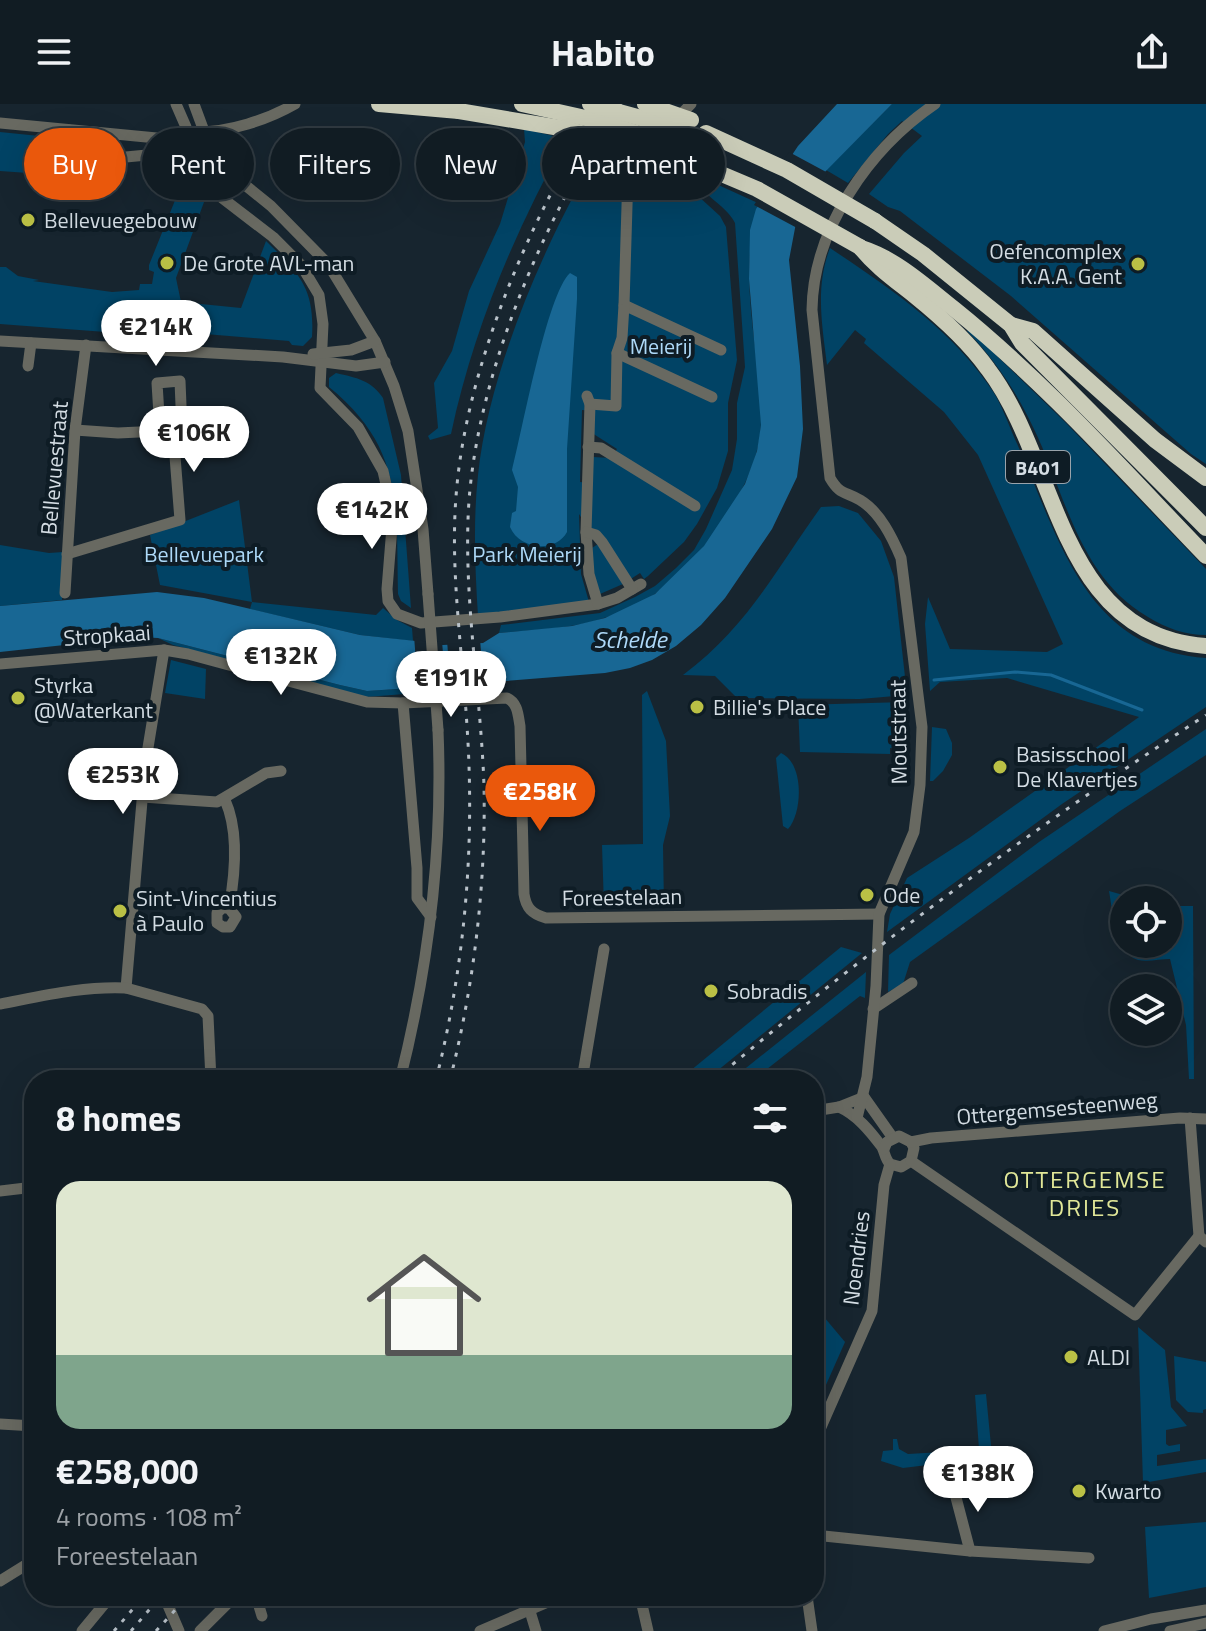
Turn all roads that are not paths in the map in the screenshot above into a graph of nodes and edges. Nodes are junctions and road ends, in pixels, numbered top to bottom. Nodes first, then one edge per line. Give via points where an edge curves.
1 (176, 104) edge
2 (194, 104) edge
3 (295, 104) edge
4 (379, 104) edge
5 (522, 104) edge
6 (590, 104) edge
7 (645, 104) edge
8 (691, 104) edge
9 (935, 104) edge
10 (0, 123) edge
11 (186, 127) joint
12 (49, 128) edge
13 (190, 128) edge
14 (203, 128) edge
15 (229, 128) edge
16 (554, 128) edge
17 (622, 128) edge
18 (671, 128) edge
19 (700, 128) edge
20 (725, 142) edge
21 (126, 156) edge
22 (725, 175) edge
23 (254, 194) edge
24 (860, 247) junction
25 (624, 305) junction
26 (1011, 325) junction
27 (0, 341) edge
28 (375, 341) junction
29 (31, 343) junction
30 (86, 345) junction
31 (721, 350) dead end
32 (617, 353) junction
33 (320, 358) junction
34 (385, 362) junction
35 (28, 366) dead end
36 (712, 397) dead end
37 (75, 430) junction
38 (588, 447) junction
39 (1206, 478) edge
40 (695, 506) dead end
41 (1206, 528) edge
42 (586, 532) junction
43 (67, 554) junction
44 (1206, 556) edge
45 (65, 593) dead end
46 (598, 604) junction
47 (1206, 646) edge
48 (164, 650) junction
49 (0, 664) edge
50 (513, 701) joint
51 (403, 703) junction
52 (281, 771) dead end
53 (142, 797) junction
54 (225, 800) junction
55 (229, 908) dead end
56 (879, 914) junction
57 (431, 917) junction
58 (604, 949) dead end
59 (912, 983) dead end
60 (126, 988) junction
61 (0, 1004) edge
62 (873, 1009) junction
63 (211, 1070) edge
64 (402, 1070) edge
65 (584, 1070) edge
66 (864, 1097) junction
67 (839, 1107) junction
68 (824, 1109) edge
69 (857, 1118) junction
70 (1190, 1118) junction
71 (1206, 1119) edge
72 (893, 1138) junction
73 (911, 1142) junction
74 (884, 1149) junction
75 (911, 1161) junction
76 (890, 1164) junction
77 (24, 1188) edge
78 (0, 1191) edge
79 (1203, 1239) edge
80 (824, 1420) edge
81 (0, 1424) edge
82 (24, 1425) edge
83 (953, 1486) dead end
84 (824, 1536) edge
85 (970, 1551) junction
86 (1089, 1558) dead end
87 (24, 1566) edge
88 (0, 1581) edge
89 (103, 1606) edge
90 (168, 1606) edge
91 (225, 1606) edge
92 (259, 1606) edge
93 (534, 1606) edge
94 (642, 1606) edge
95 (808, 1606) edge
96 (529, 1608) junction
97 (1206, 1610) edge
98 (262, 1616) dead end
99 (1206, 1623) edge
100 (82, 1631) edge
101 (179, 1631) edge
102 (200, 1631) edge
103 (480, 1631) edge
104 (536, 1631) edge
105 (648, 1631) edge
106 (812, 1631) edge
107 (1104, 1631) edge
108 (1170, 1631) edge

1 - 11 street
2 - 14 street
3 - 15 street
4 - 16 highway, bridge
5 - 17 highway, B401, bridge
6 - 18 highway, bridge
7 - 19 highway, bridge
8 - 25 street via 631,166
9 - 56 street, Moutstraat via 891,142 851,193 822,248 812,290 830,478 838,491 870,507 893,539 906,584 915,654 922,727 917,818
10 - 12 street
11 - 13 street
20 - 26 highway, bridge via 875,221
21 - 33 street via 174,161 301,265 319,295
22 - 24 highway, B401, bridge
23 - 28 street via 328,264
24 - 44 highway, B401 via 884,255 1007,353
24 - 47 highway, B401 via 876,267 953,330 989,370 1023,429 1066,538 1102,594 1151,632
25 - 31 street
25 - 32 street
26 - 39 highway via 1033,331 1155,440
26 - 41 highway via 1022,343
27 - 29 street
28 - 33 street
28 - 34 street
29 - 30 street
29 - 35 street
30 - 33 street
30 - 37 street, Bellevuestraat
32 - 36 street
32 - 38 street via 616,406 588,400
33 - 34 street via 367,367
33 - 46 street via 320,388 358,427 383,471 392,527 387,575 391,608 414,621 443,623
34 - 57 street, bridge via 411,443 423,529 440,824
37 - 43 street, Bellevuestraat
37 - 43 street via 167,431 180,520
38 - 40 street via 601,448
38 - 42 street
42 - 46 street
42 - 46 street via 596,535 637,586
43 - 45 street, Bellevuestraat
48 - 49 street, Stropkaai
48 - 51 street, Stropkaai via 367,702
48 - 53 street
50 - 51 street, Stropkaai
50 - 56 street, Foreestelaan via 520,726 524,894 537,915
51 - 57 street via 417,898
52 - 54 street via 266,773
53 - 54 street
53 - 60 street
54 - 55 street via 234,876
56 - 62 street, Moutstraat
57 - 64 street
58 - 65 street
59 - 62 street
60 - 61 street
60 - 63 street via 205,1010
62 - 66 street, Moutstraat
66 - 67 street
66 - 69 street
66 - 72 street
67 - 68 street
67 - 69 street
69 - 74 street
70 - 71 street, Ottergemsesteenweg
70 - 73 street, Ottergemsesteenweg
70 - 79 street
72 - 73 street, Ottergemsesteenweg
72 - 74 street
73 - 75 street
74 - 76 street
75 - 76 street via 901,1167
75 - 79 street via 1135,1315
76 - 80 street, Noendries via 872,1311
77 - 78 street
81 - 82 street
83 - 85 street
84 - 85 street
85 - 86 street
87 - 88 street
89 - 100 street
90 - 101 street
91 - 102 street
92 - 98 street
93 - 96 street
94 - 105 street
95 - 106 street
96 - 103 street
96 - 104 street
97 - 107 street
99 - 108 street

